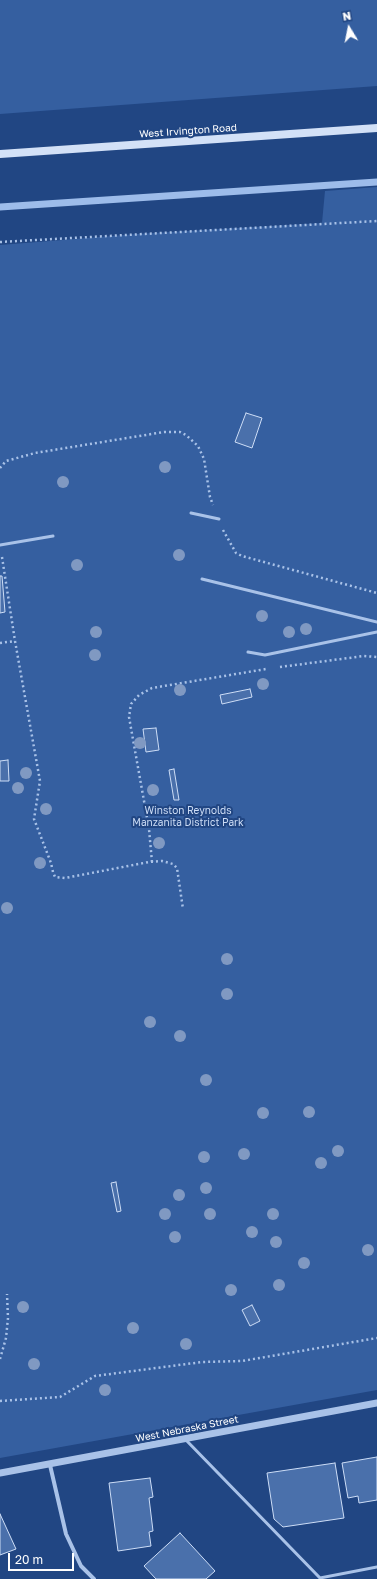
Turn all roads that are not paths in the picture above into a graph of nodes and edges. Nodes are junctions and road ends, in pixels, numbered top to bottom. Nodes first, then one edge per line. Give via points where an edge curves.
1 (377, 128) edge
2 (0, 154) edge
3 (191, 513) dead end
4 (218, 519) road end
5 (53, 536) dead end
6 (0, 545) edge
7 (202, 579) dead end
8 (377, 622) edge
9 (377, 632) edge
10 (248, 652) dead end
11 (377, 1403) edge
12 (185, 1439) junction
13 (50, 1465) junction
14 (0, 1473) edge
15 (377, 1567) edge
16 (94, 1579) edge

1 - 2 main road, West Irvington Road
3 - 4 lane
5 - 6 lane
7 - 8 lane
9 - 10 lane via 265,655
11 - 12 street, West Nebraska Street
12 - 13 street, West Nebraska Street
12 - 15 lane via 320,1578
13 - 14 street, West Nebraska Street
13 - 16 street via 66,1534 81,1566

